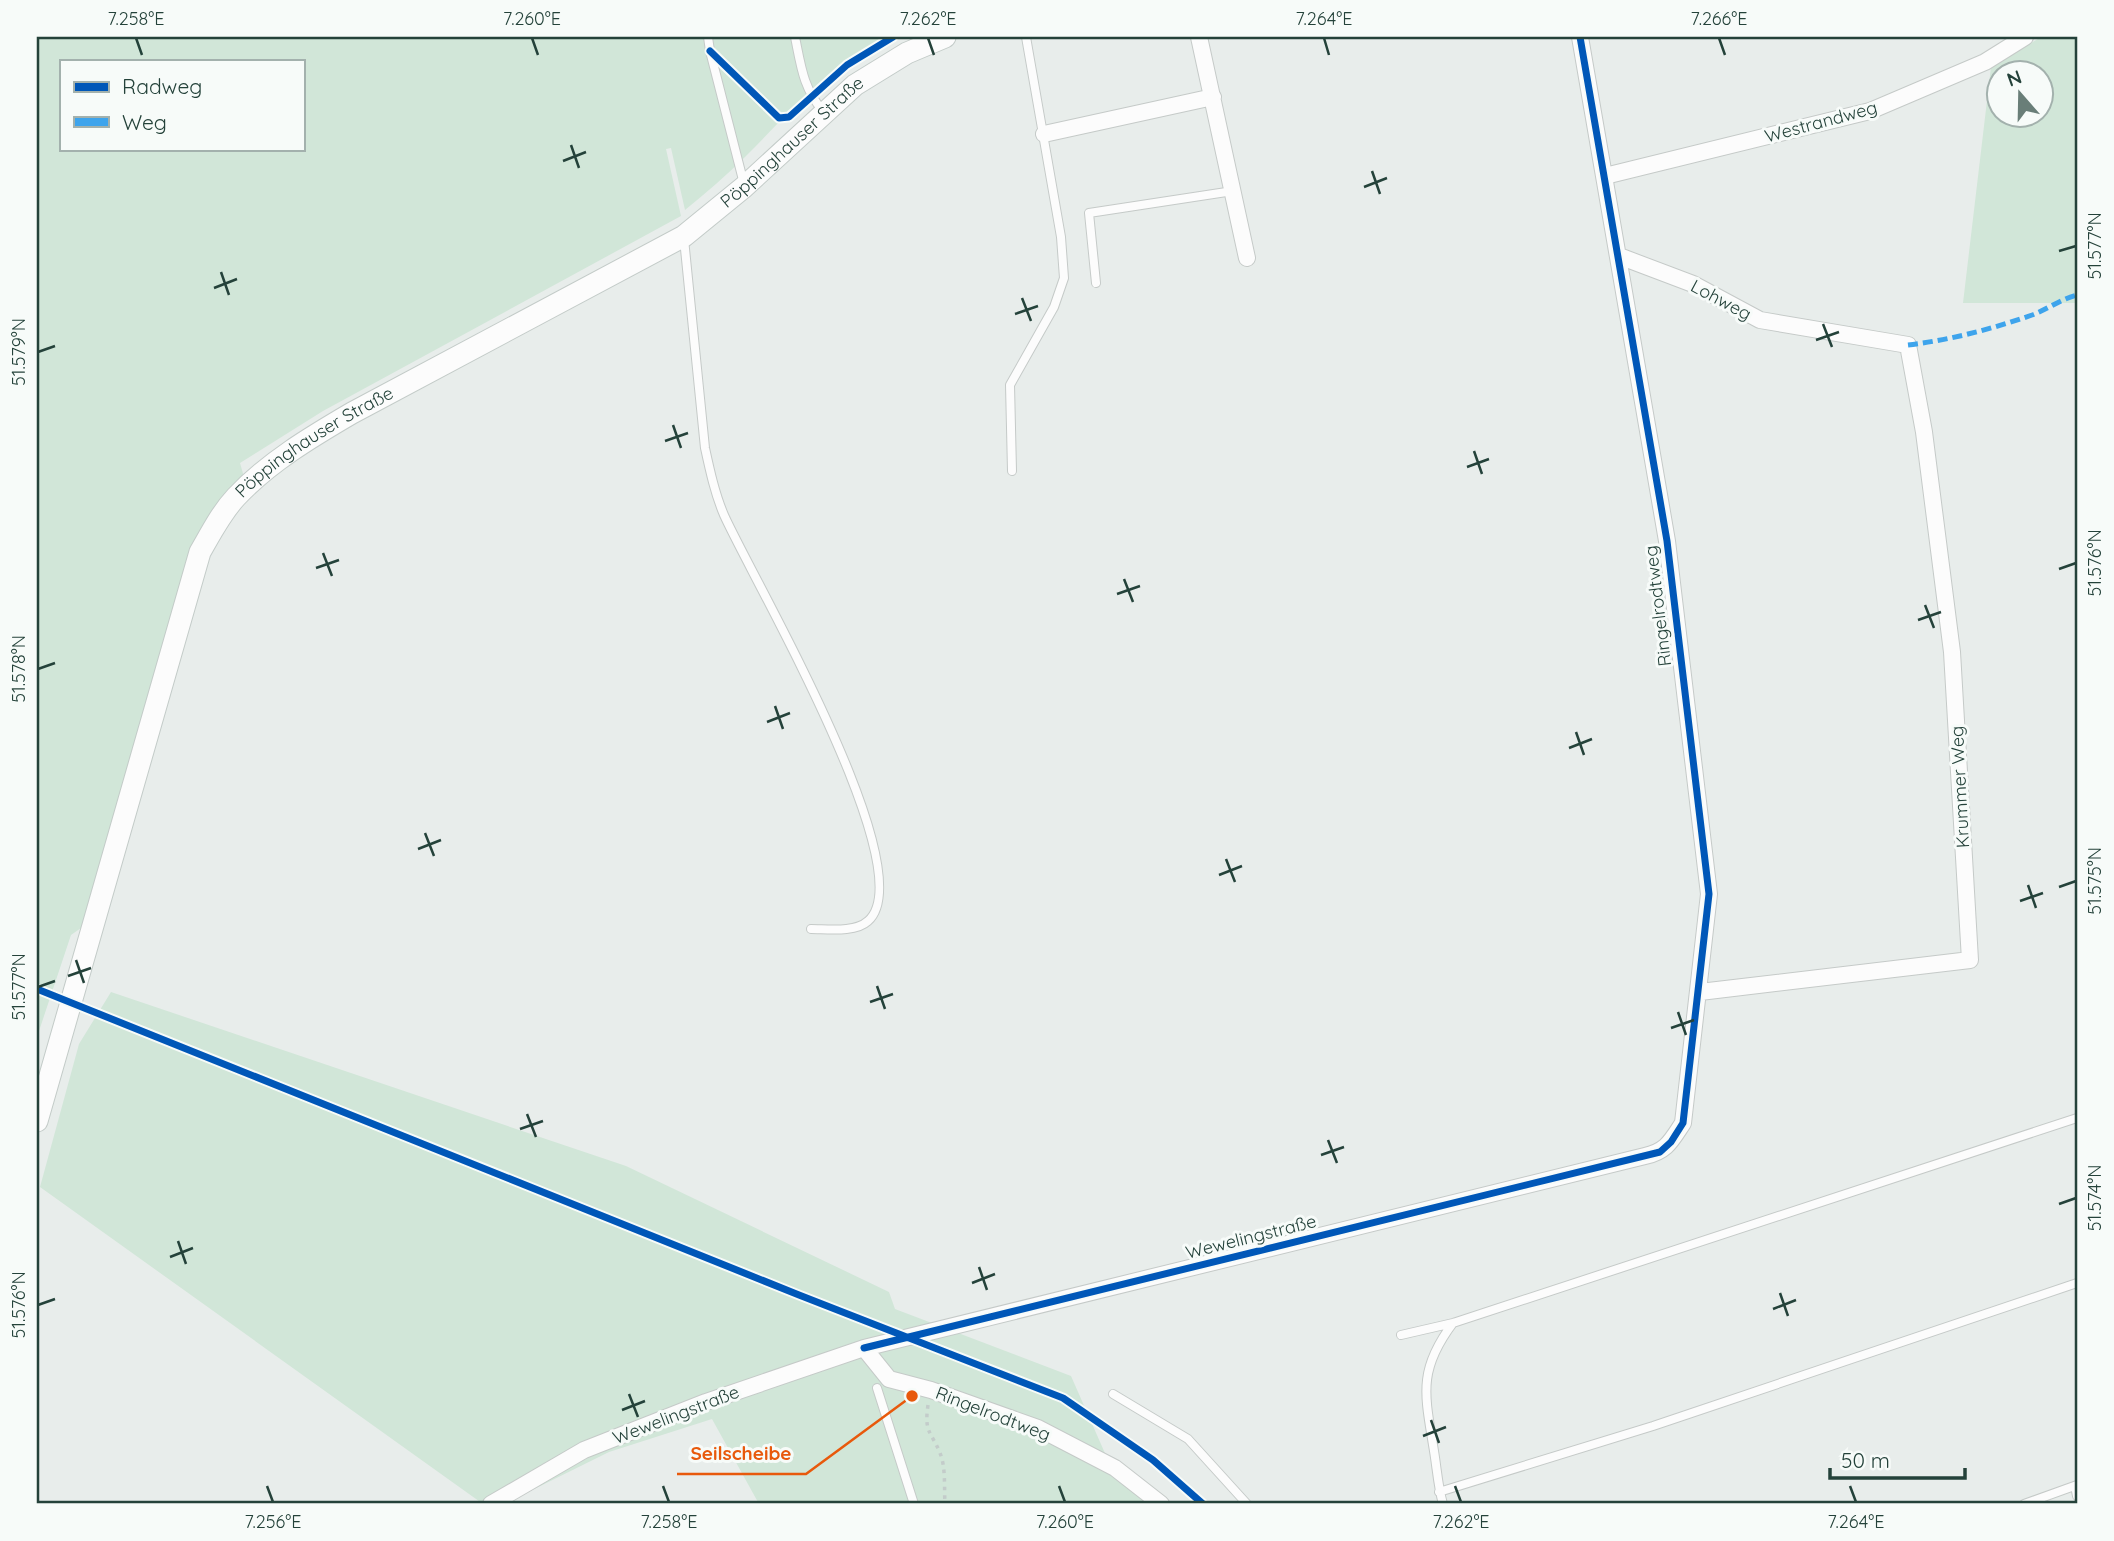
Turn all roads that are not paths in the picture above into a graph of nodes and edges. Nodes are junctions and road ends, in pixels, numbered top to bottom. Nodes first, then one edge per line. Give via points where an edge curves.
1 (708, 37) edge
2 (795, 37) edge
3 (945, 37) edge
4 (1026, 37) edge
5 (1199, 37) edge
6 (1580, 37) edge
7 (2025, 37) edge
8 (1213, 97) junction
9 (825, 113) junction
10 (1044, 134) junction
11 (1605, 176) junction
12 (744, 187) junction
13 (1233, 191) junction
14 (684, 236) junction
15 (1619, 256) junction
16 (1247, 258) dead end
17 (1096, 283) dead end
18 (1908, 345) joint
19 (1013, 471) dead end
20 (811, 929) dead end
21 (1700, 992) junction
22 (2077, 1118) edge
23 (37, 1121) edge
24 (1645, 1156) joint
25 (2077, 1283) edge
26 (1452, 1323) junction
27 (1401, 1335) dead end
28 (864, 1348) junction
29 (877, 1388) dead end
30 (1113, 1394) dead end
31 (2076, 1486) edge
32 (1439, 1492) junction
33 (2077, 1496) edge
34 (491, 1504) edge
35 (914, 1504) edge
36 (1161, 1504) edge
37 (1247, 1504) edge
38 (1443, 1504) edge
39 (2024, 1504) edge

1 - 12 lane
2 - 9 lane via 804,80
3 - 9 main road, Pöppinghauser Straße via 876,71
4 - 10 lane
5 - 8 street
6 - 11 street, Ringelrodtweg
7 - 11 street, Westrandweg via 1985,62 1870,111
8 - 10 street
8 - 13 street
9 - 12 main road, Pöppinghauser Straße
10 - 19 lane via 1064,278 1054,307 1010,385
11 - 15 street, Ringelrodtweg
12 - 14 main road, Pöppinghauser Straße
13 - 16 street
13 - 17 lane via 1089,213
14 - 20 lane via 705,448 712,476 727,521 792,645 847,769 876,853 881,892 867,922 848,928
14 - 23 main road, Pöppinghauser Straße via 310,438 235,498 201,552
15 - 18 street, Lohweg via 1693,284 1760,320
15 - 21 street, Ringelrodtweg via 1667,541 1709,894
18 - 21 street, Krummer Weg via 1952,652 1970,960
21 - 24 street, Ringelrodtweg via 1683,1123 1660,1152
22 - 26 lane
24 - 28 street, Wewelingstraße
25 - 32 lane
26 - 27 lane
26 - 32 lane via 1437,1344 1426,1378
28 - 34 street, Wewelingstraße via 584,1450
28 - 36 street, Ringelrodtweg via 889,1379 1038,1428 1115,1468
29 - 35 lane
30 - 37 lane via 1188,1439
31 - 33 lane
31 - 39 lane
32 - 38 lane

